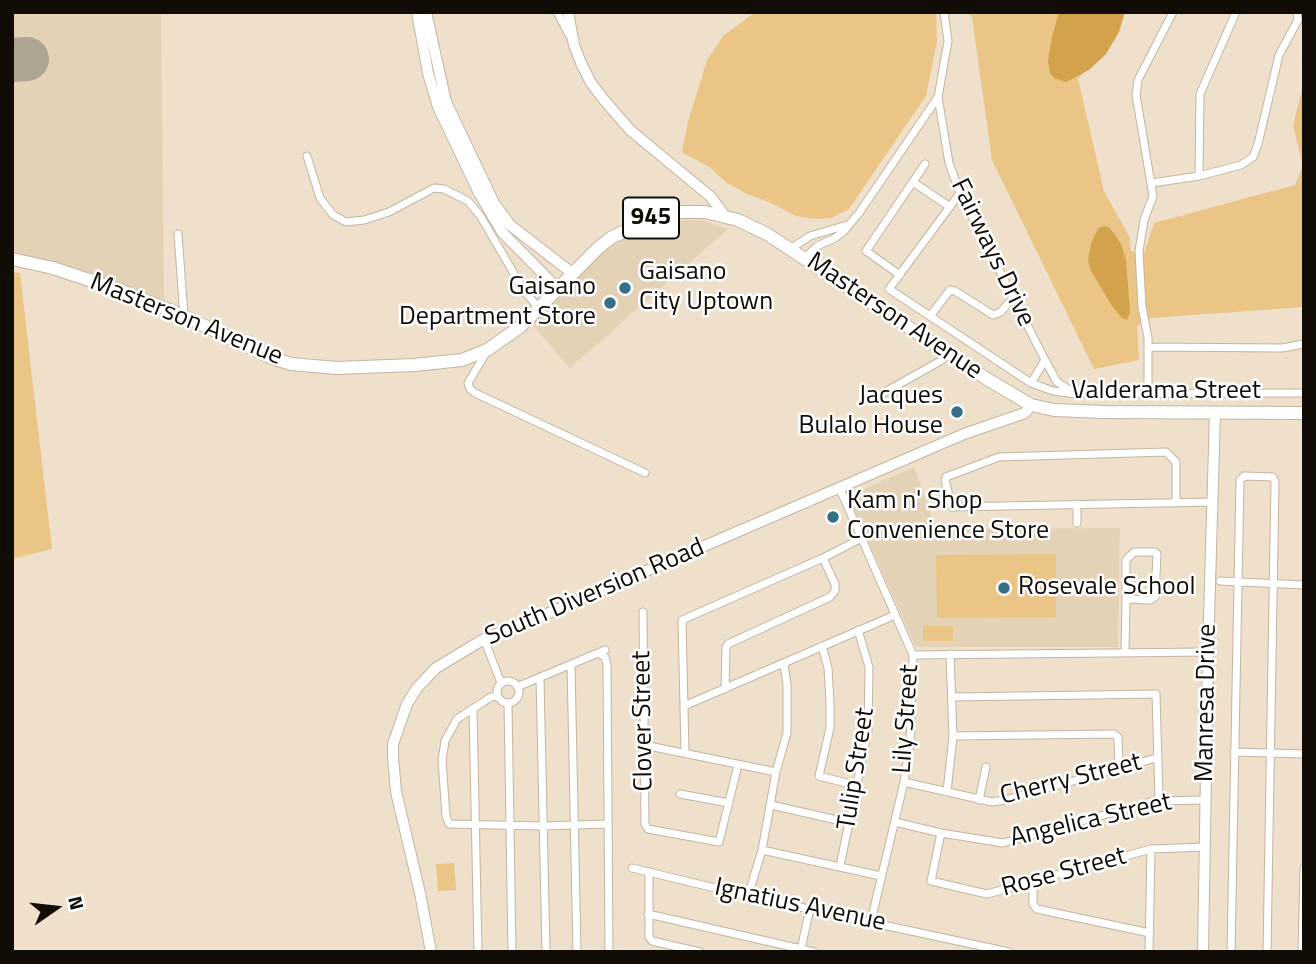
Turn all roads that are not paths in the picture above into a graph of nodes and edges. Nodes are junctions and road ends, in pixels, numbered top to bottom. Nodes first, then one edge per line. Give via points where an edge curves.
1 (417, 12) edge
2 (426, 12) edge
3 (557, 12) edge
4 (568, 12) edge
5 (944, 12) edge
6 (1173, 12) edge
7 (1236, 12) edge
8 (1297, 12) edge
9 (574, 45) junction
10 (938, 97) junction
11 (307, 156) dead end
12 (925, 164) dead end
13 (1199, 176) junction
14 (913, 182) junction
15 (1152, 183) junction
16 (960, 193) junction
17 (950, 207) junction
18 (724, 215) junction
19 (847, 225) junction
20 (506, 228) junction
21 (178, 234) dead end
22 (790, 248) junction
23 (541, 251) junction
24 (805, 258) junction
25 (12, 259) edge
26 (530, 261) junction
27 (572, 273) junction
28 (900, 275) junction
29 (557, 288) junction
30 (1014, 296) junction
31 (538, 307) junction
32 (184, 316) junction
33 (930, 316) junction
34 (1304, 344) edge
35 (1148, 347) junction
36 (487, 350) junction
37 (948, 353) junction
38 (1045, 360) junction
39 (1031, 383) junction
40 (1148, 393) junction
41 (1304, 393) edge
42 (1076, 394) junction
43 (878, 396) dead end
44 (1031, 405) junction
45 (1215, 413) junction
46 (1304, 413) edge
47 (645, 472) dead end
48 (839, 487) junction
49 (1177, 502) junction
50 (1213, 502) junction
51 (1077, 504) junction
52 (1077, 523) dead end
53 (862, 538) junction
54 (824, 558) junction
55 (1220, 581) dead end
56 (1238, 582) junction
57 (1274, 584) junction
58 (1304, 585) edge
59 (1126, 600) junction
60 (643, 612) dead end
61 (895, 615) junction
62 (858, 630) junction
63 (484, 639) junction
64 (822, 646) junction
65 (1208, 652) junction
66 (1125, 653) junction
67 (950, 654) junction
68 (913, 655) junction
69 (784, 664) junction
70 (571, 665) junction
71 (540, 678) junction
72 (501, 683) junction
73 (517, 687) junction
74 (725, 689) junction
75 (498, 696) junction
76 (953, 697) junction
77 (508, 703) junction
78 (684, 706) junction
79 (473, 708) junction
80 (953, 736) junction
81 (644, 745) junction
82 (685, 752) junction
83 (1234, 752) junction
84 (1271, 754) junction
85 (1304, 754) edge
86 (1156, 758) junction
87 (738, 765) junction
88 (986, 767) dead end
89 (1119, 769) junction
90 (776, 772) junction
91 (904, 782) junction
92 (858, 786) junction
93 (947, 792) junction
94 (680, 794) dead end
95 (979, 800) junction
96 (1159, 800) junction
97 (1206, 800) junction
98 (729, 803) junction
99 (772, 805) junction
100 (895, 822) junction
101 (850, 823) junction
102 (607, 824) junction
103 (476, 825) junction
104 (574, 825) junction
105 (510, 826) junction
106 (543, 826) junction
107 (941, 834) junction
108 (1205, 847) junction
109 (1151, 849) junction
110 (762, 850) junction
111 (840, 866) junction
112 (632, 868) dead end
113 (1304, 868) edge
114 (649, 872) junction
115 (881, 876) junction
116 (1033, 883) junction
117 (748, 896) junction
118 (810, 908) junction
119 (648, 914) junction
120 (871, 921) junction
121 (1150, 933) junction
122 (801, 949) junction
123 (1004, 951) edge
124 (430, 952) edge
125 (478, 952) edge
126 (512, 952) edge
127 (545, 952) edge
128 (577, 952) edge
129 (610, 952) edge
130 (700, 952) edge
131 (814, 952) edge
132 (1149, 952) edge
133 (1203, 952) edge
134 (1231, 952) edge
135 (1267, 952) edge
136 (1302, 952) edge

1 - 20 street via 438,107 479,193
2 - 20 street via 446,102
3 - 9 street
4 - 9 street
5 - 10 street via 948,41
6 - 15 street via 1138,80 1136,95
7 - 13 street via 1200,94
8 - 13 street via 1298,20 1279,55 1253,157 1241,165
9 - 18 street via 591,83 630,130 711,197
10 - 16 street, Fairways Drive via 949,163
10 - 19 street
11 - 31 street via 320,198 333,215 346,222 389,212 435,188 468,201
12 - 14 street
13 - 15 street
14 - 17 street
14 - 28 street via 866,251
15 - 35 street via 1139,251
16 - 17 street
16 - 30 street, Fairways Drive
17 - 28 street
18 - 22 main road, Masterson Avenue / 945
18 - 27 main road, Masterson Avenue / 945 via 679,212 645,220 612,237
19 - 22 street via 810,236
19 - 24 street via 840,235
20 - 23 street
20 - 26 street
21 - 32 street
22 - 24 main road, Masterson Avenue / 945
23 - 26 street
23 - 27 street
24 - 37 main road, Masterson Avenue / 945
25 - 32 main road, Masterson Avenue / 945 via 92,280
26 - 29 street
27 - 29 main road, Masterson Avenue / 945
28 - 33 street, Valderama Street via 889,289
29 - 31 main road, Masterson Avenue / 945
30 - 33 street via 993,315 950,290
30 - 38 street, Fairways Drive
31 - 36 main road, Masterson Avenue / 945 via 520,327
32 - 36 main road, Masterson Avenue / 945 via 272,358 314,367 445,362
33 - 39 street, Valderama Street
34 - 35 street via 1282,348
35 - 40 street
36 - 47 street via 468,383 475,393
37 - 43 street
37 - 44 main road, Masterson Avenue / 945
38 - 39 street
38 - 42 street, Fairways Drive via 1061,386
39 - 42 street, Valderama Street
40 - 41 street, Valderama Street
40 - 42 street, Valderama Street
44 - 45 main road, Masterson Avenue / 945 via 1072,411
44 - 48 street, South Diversion Road via 1025,413
45 - 46 main road, Masterson Avenue / 945
45 - 50 street, Manresa Drive
48 - 53 street, Lily Street
48 - 63 street, South Diversion Road
49 - 50 street
49 - 51 street
49 - 51 street via 1176,462 1166,452 999,457 945,480 952,507
50 - 65 street, Manresa Drive
51 - 52 street
53 - 54 street
53 - 61 street, Lily Street
54 - 74 street via 835,591 728,644
54 - 78 street via 682,620
55 - 56 street
56 - 57 street
56 - 57 street via 1241,478 1267,476 1275,482
56 - 83 street
57 - 58 street
57 - 84 street
59 - 59 street via 1155,597 1155,552 1137,551 1126,560
59 - 66 street
60 - 81 street, Clover Street
61 - 62 street
61 - 68 street, Lily Street
62 - 64 street
62 - 92 street, Tulip Street via 869,667 869,730
63 - 72 street
63 - 124 street, South Diversion Road via 443,663 417,688 402,714 393,744 396,792
64 - 69 street
64 - 92 street via 830,703 819,776
65 - 66 street
65 - 97 street, Manresa Drive
66 - 67 street
67 - 68 street
67 - 76 street
68 - 91 street, Lily Street
69 - 74 street
69 - 90 street via 788,723
70 - 71 street
70 - 102 street via 601,652 607,665
70 - 104 street
71 - 73 street
71 - 106 street
72 - 73 street via 510,681
72 - 75 street
73 - 77 street via 518,696
74 - 78 street
75 - 77 street
75 - 79 street
76 - 80 street
76 - 86 street via 1156,694
77 - 105 street
78 - 82 street
79 - 103 street
79 - 103 street via 452,727 442,760 448,822
80 - 89 street via 1117,735
80 - 93 street
81 - 82 street
81 - 98 street, Clover Street via 648,829 719,842
82 - 87 street
83 - 84 street
83 - 134 street
84 - 85 street
84 - 135 street
86 - 89 street, Cherry Street
86 - 96 street
87 - 90 street
87 - 98 street
88 - 95 street
89 - 95 street, Cherry Street via 1005,800
90 - 99 street
91 - 93 street, Cherry Street
91 - 100 street, Lily Street
92 - 101 street, Tulip Street
93 - 95 street, Cherry Street
94 - 98 street
96 - 97 street, Angelica Street
96 - 107 street, Angelica Street via 1003,843
97 - 108 street, Manresa Drive
99 - 101 street
99 - 110 street
100 - 107 street, Angelica Street
100 - 115 street, Lily Street
101 - 111 street, Tulip Street
102 - 104 street
102 - 129 street
103 - 105 street
103 - 125 street
104 - 106 street
104 - 128 street
105 - 106 street
105 - 126 street
106 - 127 street
107 - 116 street, Rose Street via 931,881 986,898
108 - 109 street, Rose Street
108 - 133 street, Manresa Drive
109 - 116 street, Rose Street
109 - 121 street
110 - 111 street
110 - 117 street
111 - 115 street
112 - 114 street, Ignatius Avenue
113 - 136 street
114 - 117 street, Ignatius Avenue
114 - 119 street
115 - 120 street, Lily Street
116 - 121 street via 1037,909
117 - 118 street, Ignatius Avenue
118 - 120 street, Ignatius Avenue
118 - 122 street
119 - 122 street
119 - 130 street via 652,941
120 - 123 street, Ignatius Avenue
121 - 132 street
122 - 131 street

